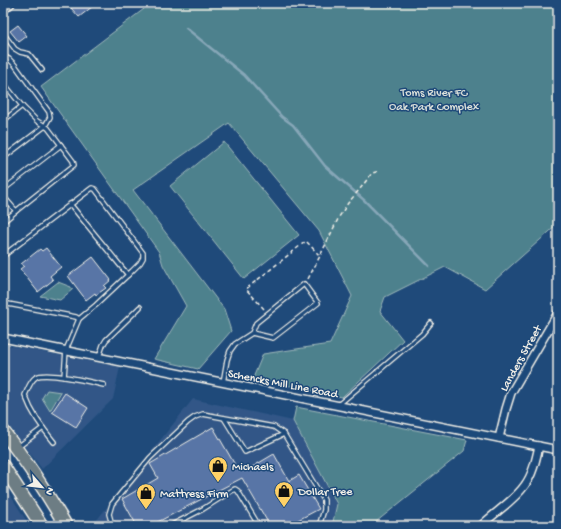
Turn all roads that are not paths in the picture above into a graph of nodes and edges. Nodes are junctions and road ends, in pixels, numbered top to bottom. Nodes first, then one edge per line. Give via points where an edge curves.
1 (10, 3) edge
2 (3, 9) edge
3 (3, 33) edge
4 (3, 56) edge
5 (42, 70) dead end
6 (3, 82) edge
7 (22, 106) junction
8 (3, 121) edge
9 (44, 126) junction
10 (61, 145) junction
11 (3, 158) edge
12 (3, 190) edge
13 (3, 196) edge
14 (70, 204) junction
15 (16, 211) junction
16 (3, 222) edge
17 (3, 256) edge
18 (128, 274) junction
19 (3, 303) edge
20 (140, 307) dead end
21 (558, 313) edge
22 (79, 319) junction
23 (431, 323) dead end
24 (252, 333) junction
25 (3, 338) edge
26 (66, 350) junction
27 (99, 357) junction
28 (64, 377) junction
29 (223, 382) junction
30 (104, 385) dead end
31 (338, 405) junction
32 (224, 418) junction
33 (43, 428) junction
34 (3, 430) edge
35 (284, 434) junction
36 (499, 438) junction
37 (54, 442) dead end
38 (540, 446) junction
39 (16, 448) junction
40 (558, 450) edge
41 (3, 466) edge
42 (42, 526) edge
43 (66, 526) edge
44 (114, 526) edge
45 (170, 526) edge
46 (259, 526) edge
47 (319, 526) edge
48 (482, 526) edge

1 - 2 street
3 - 5 lane via 16,49 31,55
4 - 9 lane via 15,65 49,112 50,117
6 - 7 lane
7 - 8 lane
7 - 9 lane
9 - 10 lane
9 - 11 lane
10 - 12 lane
10 - 15 lane via 74,165
13 - 15 lane
14 - 17 lane
14 - 18 lane
14 - 18 lane via 92,188 95,189 143,253 140,263
15 - 16 lane
18 - 22 lane
19 - 22 lane
20 - 27 lane via 106,340
21 - 36 street, Landers Street via 511,393
22 - 26 lane
23 - 31 lane via 422,334
24 - 24 lane via 273,338 318,303 304,284 256,323
24 - 29 lane via 235,344 230,351
25 - 26 street, Schencks Mill Line Road
26 - 27 street, Schencks Mill Line Road
26 - 28 lane
27 - 29 street, Schencks Mill Line Road
28 - 30 lane
28 - 33 lane via 37,377 25,395
29 - 31 street, Schencks Mill Line Road
31 - 36 street, Schencks Mill Line Road
32 - 35 lane via 274,427
32 - 35 lane via 245,452
32 - 44 lane via 203,414 195,417 150,458 112,504 109,514
33 - 37 lane
33 - 39 lane
34 - 39 main road
35 - 47 lane via 324,500
36 - 38 street, Schencks Mill Line Road
38 - 40 street, Schencks Mill Line Road
38 - 48 street via 526,485
39 - 43 main road via 46,491
41 - 42 main road
45 - 46 lane via 235,489

